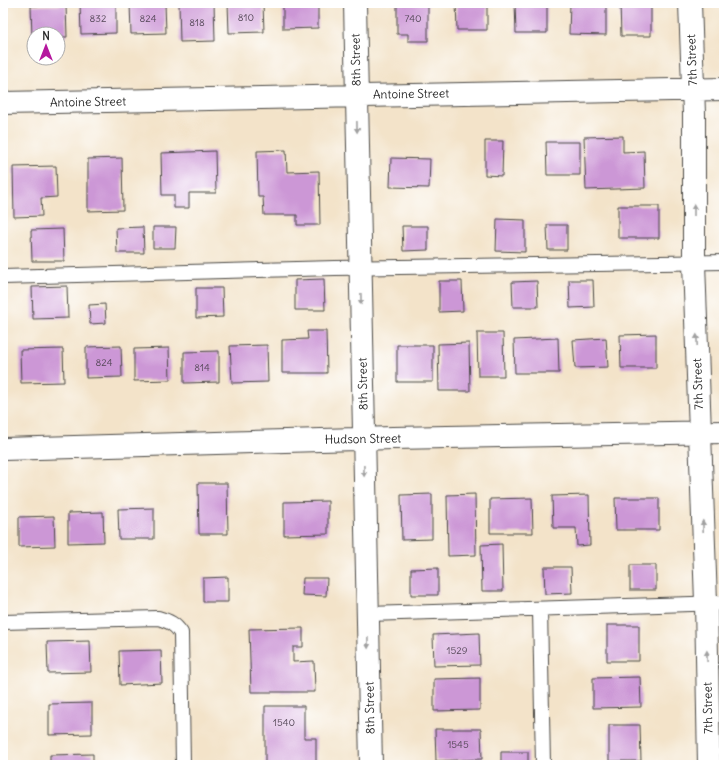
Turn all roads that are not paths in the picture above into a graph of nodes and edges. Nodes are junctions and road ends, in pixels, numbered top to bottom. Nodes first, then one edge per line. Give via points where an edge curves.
1 (355, 3) edge
2 (690, 3) edge
3 (724, 88) edge
4 (693, 89) junction
5 (356, 95) junction
6 (3, 103) edge
7 (724, 262) edge
8 (694, 263) junction
9 (360, 267) junction
10 (3, 277) edge
11 (699, 432) junction
12 (724, 432) edge
13 (363, 439) junction
14 (3, 449) edge
15 (715, 602) edge
16 (540, 608) junction
17 (368, 614) junction
18 (3, 622) edge
19 (183, 765) edge
20 (371, 765) edge
21 (542, 765) edge
22 (709, 765) edge

1 - 5 street, 8th Street
2 - 4 street, 7th Street
3 - 4 street, Antoine Street
4 - 5 street, Antoine Street
8 -> 4 street, 7th Street
5 - 6 street, Antoine Street
5 -> 9 street, 8th Street
7 - 8 lane
8 - 9 lane
11 -> 8 street, 7th Street
9 - 10 lane
9 -> 13 street, 8th Street
11 - 12 street, Hudson Street
11 - 13 street, Hudson Street
15 -> 11 street, 7th Street
13 - 14 street, Hudson Street
13 -> 17 street, 8th Street
15 - 16 lane
22 -> 15 street, 7th Street
16 - 17 lane
16 - 21 lane
17 -> 20 street, 8th Street
18 - 19 lane via 158,618 169,621 181,633

